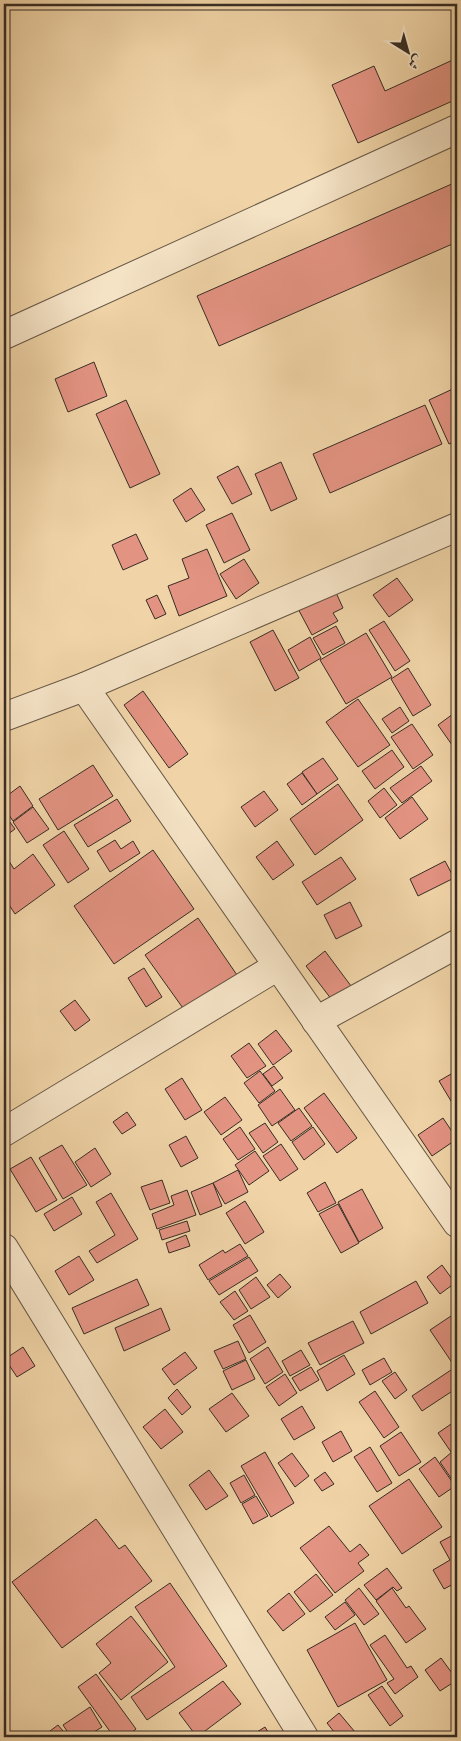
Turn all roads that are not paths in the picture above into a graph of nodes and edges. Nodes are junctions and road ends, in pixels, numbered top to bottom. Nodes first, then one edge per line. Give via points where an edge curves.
1 (457, 129) edge
2 (4, 335) edge
3 (457, 527) edge
4 (84, 687) junction
5 (4, 717) edge
6 (457, 944) edge
7 (278, 966) junction
8 (316, 1021) junction
9 (4, 1132) edge
10 (457, 1223) edge
11 (4, 1248) edge
12 (304, 1737) edge

1 - 2 street
3 - 4 street
4 - 5 street
4 - 7 street
6 - 8 street
7 - 8 street
7 - 9 street
8 - 10 street
11 - 12 street

